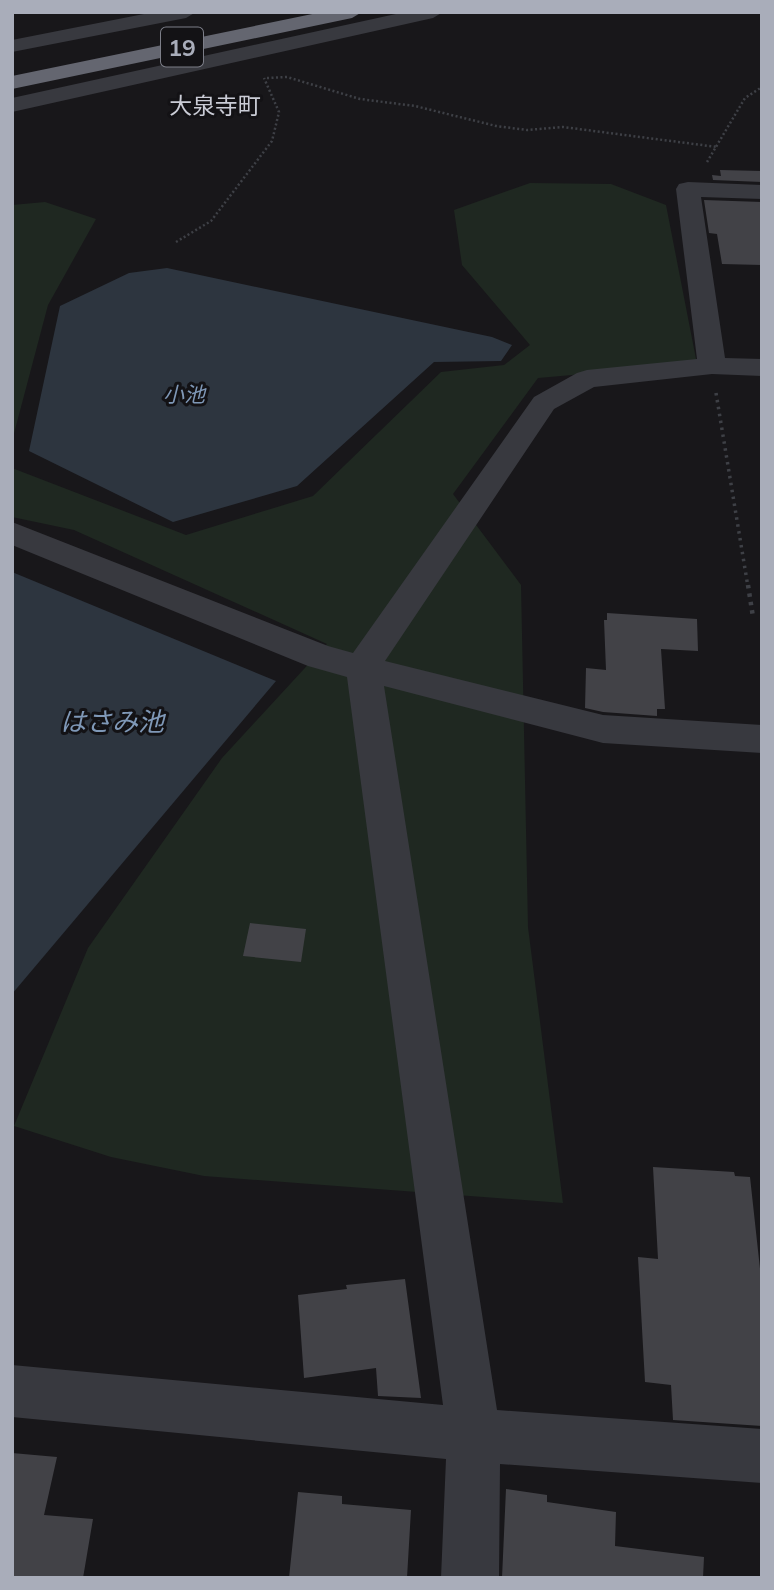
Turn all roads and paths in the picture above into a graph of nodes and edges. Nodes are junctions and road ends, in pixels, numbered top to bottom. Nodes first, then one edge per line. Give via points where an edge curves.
1 (186, 12) edge
2 (275, 12) edge
3 (352, 12) edge
4 (433, 12) edge
5 (132, 41) junction
6 (12, 46) edge
7 (240, 55) junction
8 (12, 66) edge
9 (161, 72) junction
10 (264, 78) junction
11 (12, 83) edge
12 (762, 87) edge
13 (12, 105) edge
14 (717, 147) junction
15 (688, 189) junction
16 (762, 191) edge
17 (176, 242) dead end
18 (712, 366) junction
19 (762, 368) edge
20 (12, 533) edge
21 (753, 617) dead end
22 (363, 666) junction
23 (762, 739) edge
24 (12, 1391) edge
25 (474, 1435) junction
26 (762, 1456) edge
27 (471, 1578) edge

1 - 5 street
2 - 5 highway, 19
3 - 5 highway, 19
4 - 7 street
5 - 6 street
5 - 8 highway, 19
5 - 9 street
5 - 11 highway, 19
7 - 9 street
7 - 10 path
9 - 13 street
10 - 14 path via 287,77 360,99 415,106 496,126 527,130 563,127
10 - 17 path via 279,112 272,141 211,221
12 - 14 path via 745,98
14 - 15 path
15 - 16 street
15 - 18 street
18 - 19 street
18 - 21 path
18 - 22 street via 587,379 544,403
20 - 22 street via 320,657
22 - 23 street via 603,729
22 - 25 street
24 - 25 street
25 - 26 street
25 - 27 street

